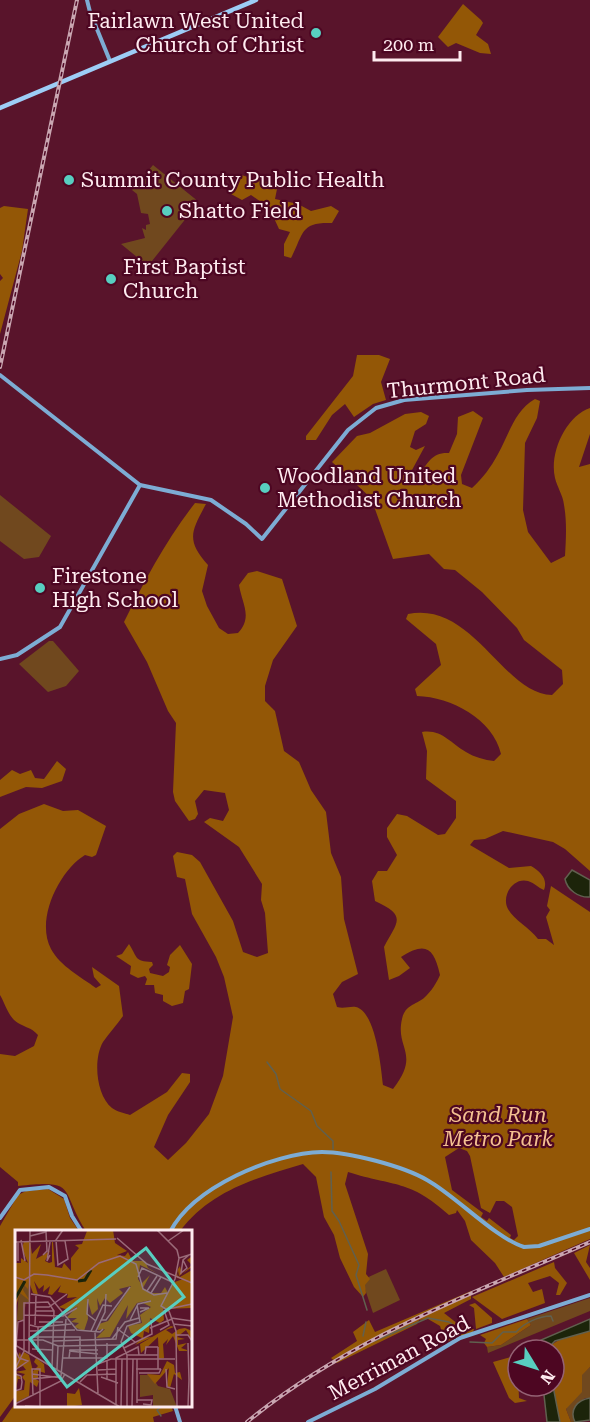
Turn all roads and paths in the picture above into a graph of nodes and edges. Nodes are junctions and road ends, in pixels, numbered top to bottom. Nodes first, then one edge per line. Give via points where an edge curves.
1 (87, 0) edge
2 (256, 0) edge
3 (110, 61) junction
4 (0, 108) edge
5 (0, 375) edge
6 (590, 388) edge
7 (140, 485) junction
8 (0, 658) edge
9 (1, 1218) edge
10 (590, 1229) edge
11 (81, 1230) edge
12 (171, 1230) edge
13 (590, 1295) edge
14 (175, 1407) edge
15 (180, 1422) edge
16 (308, 1422) edge

1 - 3 street
2 - 3 main road
3 - 4 main road
5 - 7 street
6 - 7 street, Thurmont Road via 404,400 376,408 348,430 262,539 213,501
7 - 8 street via 59,629 6,659
9 - 11 street via 20,1190 49,1187 65,1196
10 - 12 street via 524,1247 418,1175 355,1157 320,1152 287,1158 222,1183 188,1206
13 - 16 street, Merriman Road via 455,1341 375,1389
14 - 15 street

